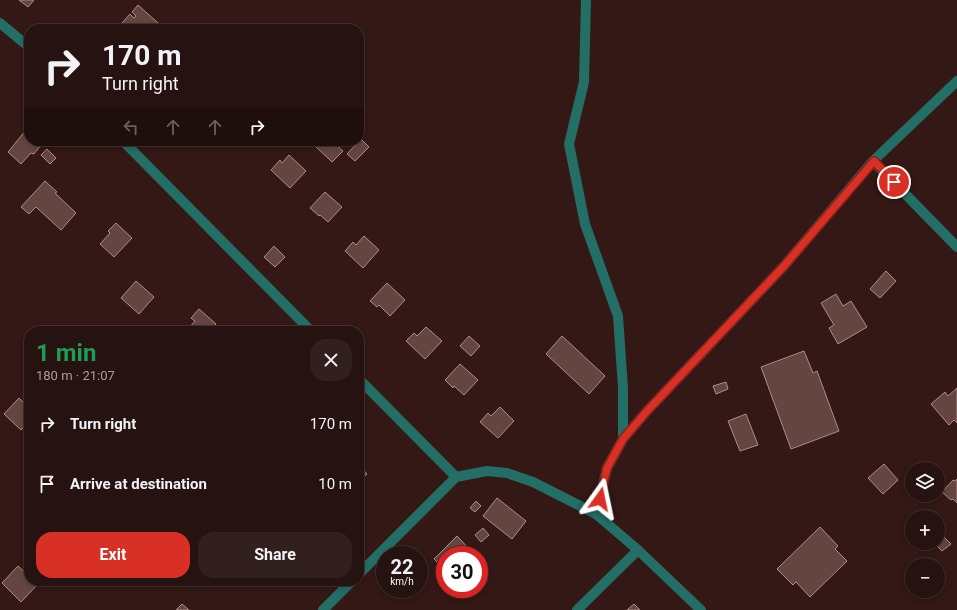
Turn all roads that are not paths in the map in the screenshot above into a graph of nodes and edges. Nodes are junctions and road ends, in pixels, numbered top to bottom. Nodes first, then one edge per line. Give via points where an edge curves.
1 (586, 0) edge
2 (0, 23) edge
3 (24, 43) edge
4 (957, 81) edge
5 (128, 146) edge
6 (874, 161) junction
7 (957, 247) edge
8 (306, 326) edge
9 (364, 384) edge
10 (623, 439) junction
11 (456, 478) junction
12 (596, 514) junction
13 (638, 550) junction
14 (364, 569) edge
15 (347, 586) edge
16 (323, 610) edge
17 (577, 610) edge
18 (701, 610) edge

1 - 10 street via 584,82 569,144 585,224 618,316 623,388
2 - 3 street
4 - 6 street
5 - 8 street
6 - 7 street
6 - 10 street via 784,266
9 - 11 street
10 - 12 street via 607,468
11 - 12 street via 486,471 507,473 533,482
11 - 14 street
12 - 13 street
13 - 17 street
13 - 18 street
15 - 16 street

